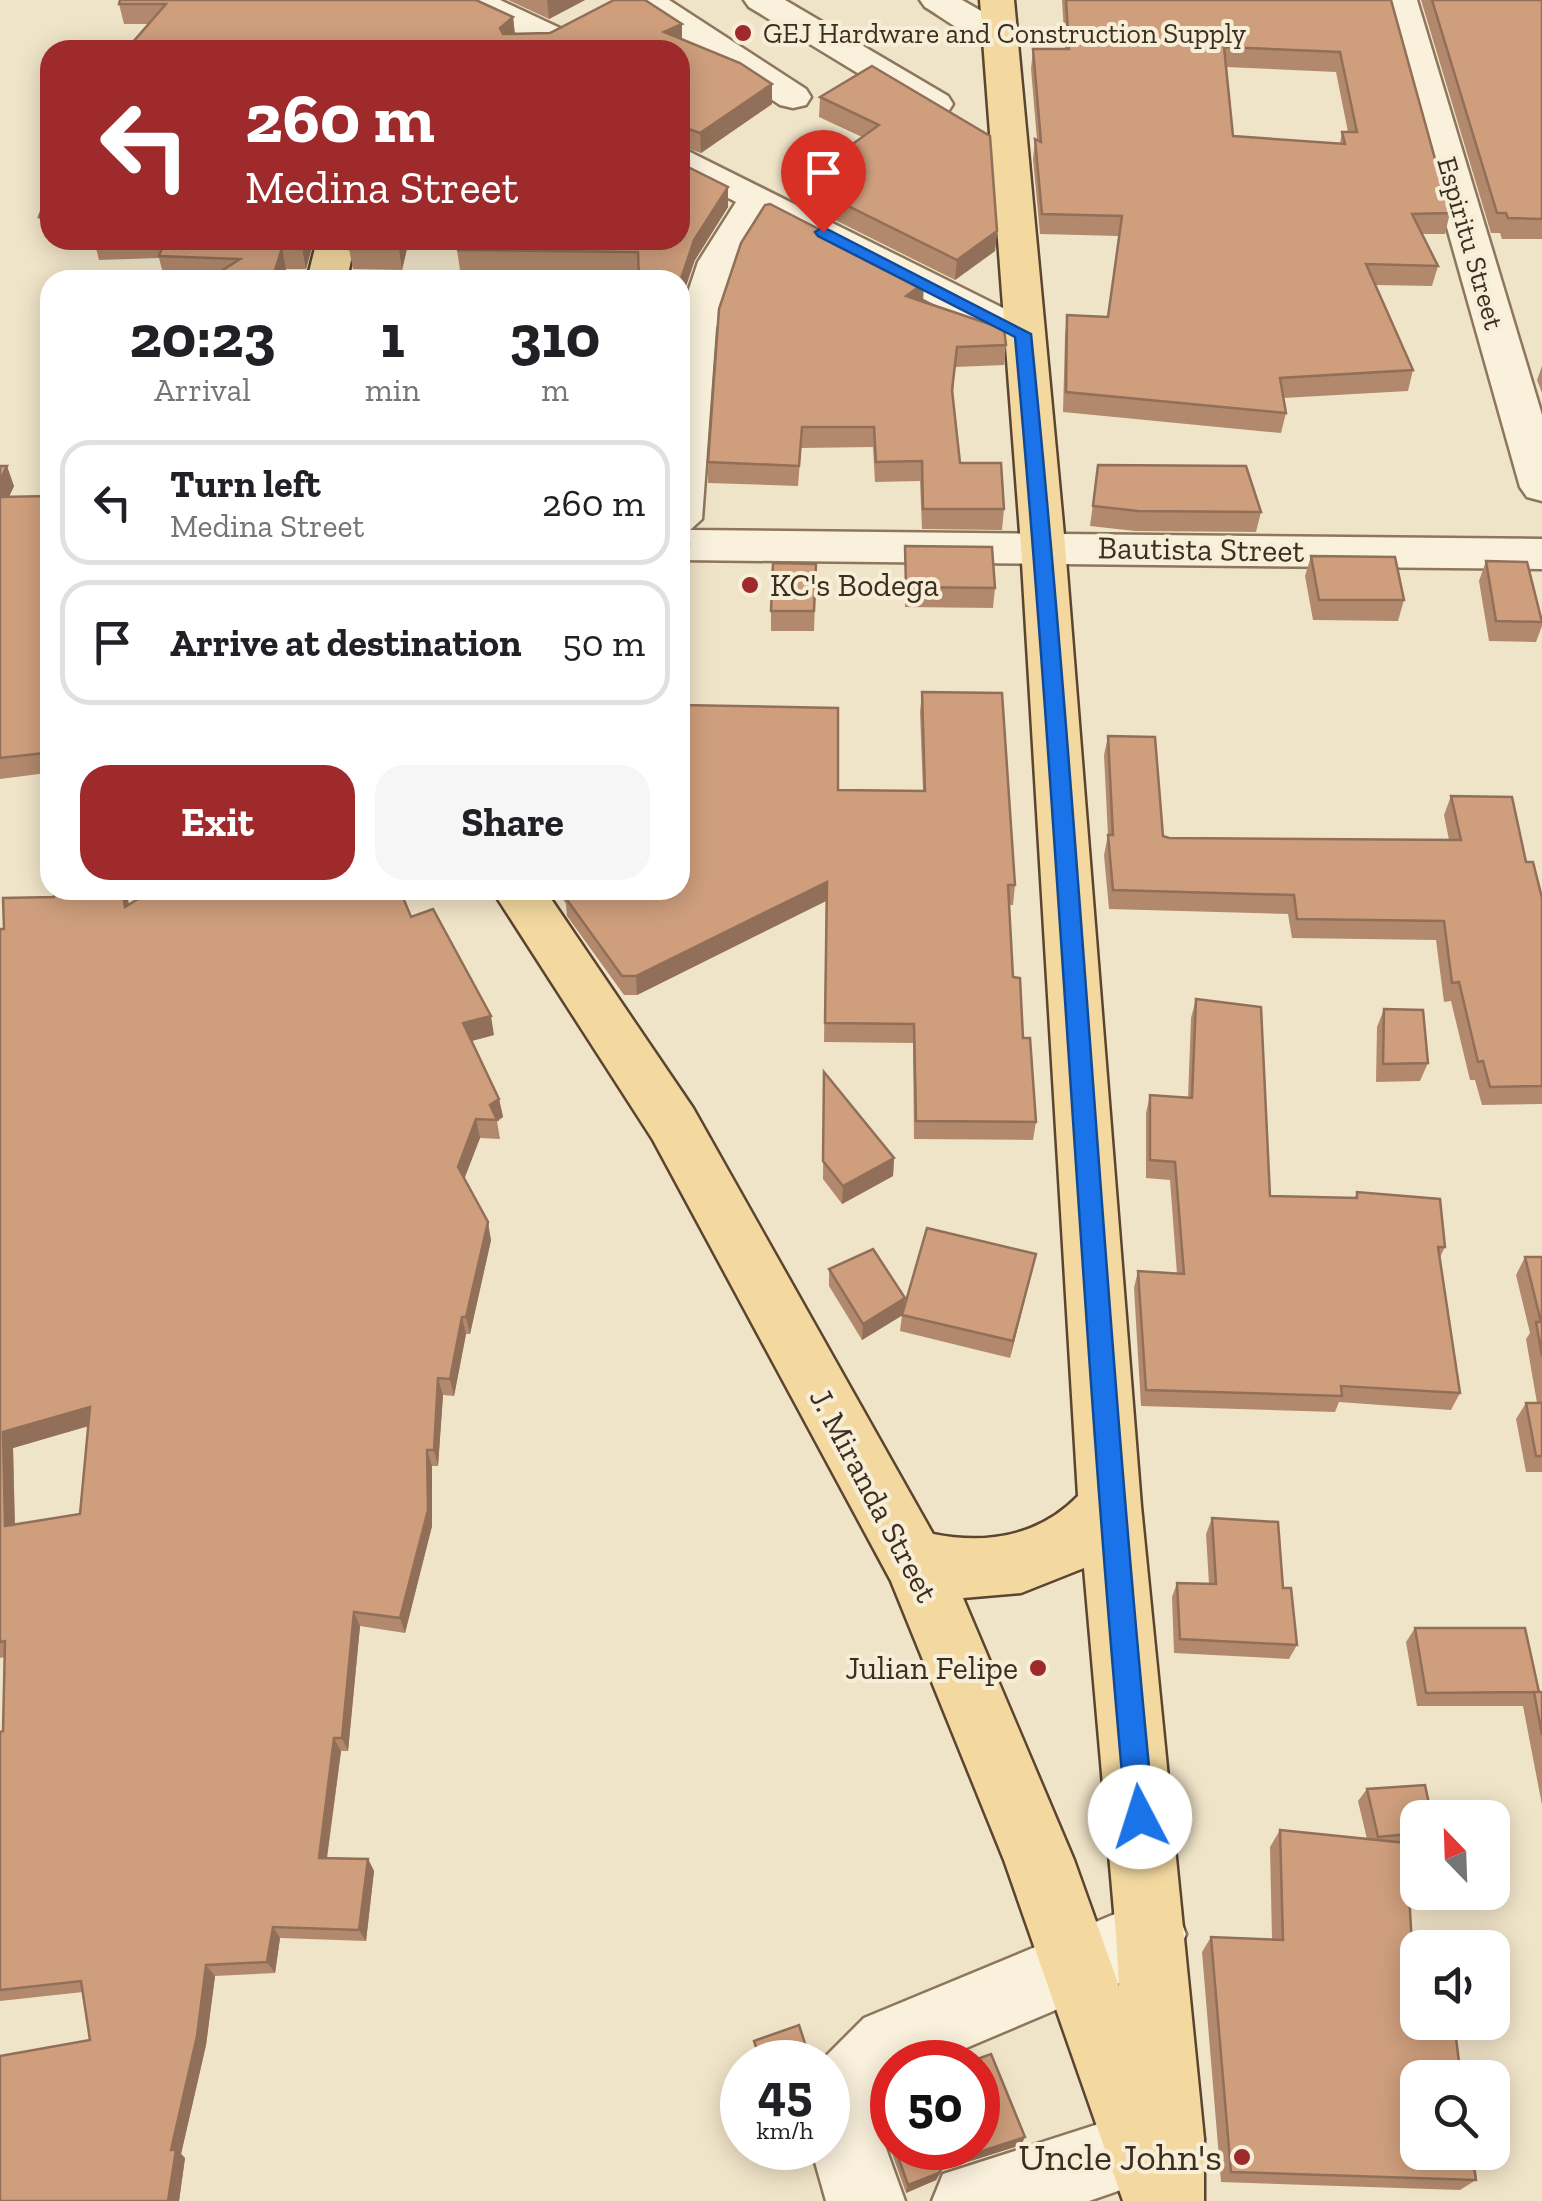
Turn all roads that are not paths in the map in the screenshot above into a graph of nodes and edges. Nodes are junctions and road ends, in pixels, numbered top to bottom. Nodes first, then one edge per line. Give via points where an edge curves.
1 (472, 0) edge
2 (646, 0) edge
3 (761, 0) edge
4 (937, 0) edge
5 (1400, 0) edge
6 (584, 18) edge
7 (998, 18) edge
8 (532, 40) edge
9 (543, 40) edge
10 (794, 97) dead end
11 (982, 132) junction
12 (690, 163) edge
13 (757, 198) junction
14 (1023, 334) junction
15 (690, 400) edge
16 (1542, 487) edge
17 (690, 545) edge
18 (1043, 546) junction
19 (1542, 554) edge
20 (525, 900) edge
21 (1110, 1506) junction
22 (913, 1560) junction
23 (1151, 1934) junction
24 (1076, 1964) junction
25 (1158, 2172) edge
26 (867, 2201) edge
27 (970, 2201) edge

1 - 8 street
2 - 10 street
3 - 11 street
4 - 7 street
5 - 16 street, Espiritu Street
6 - 9 main road
7 - 11 main road
11 - 14 main road
12 - 13 street
13 - 14 street
13 - 15 street via 718,262 696,328
14 - 18 main road
17 - 18 street, Bautista Street
18 - 19 street, Bautista Street
18 - 21 main road
20 - 22 main road, J. Miranda Street via 673,1124
21 - 22 main road via 1070,1544 1017,1566 947,1569
21 - 23 main road
22 - 24 main road, J. Miranda Street via 991,1738
23 - 24 street
23 - 25 main road
24 - 25 main road, J. Miranda Street
24 - 26 street via 890,2044 840,2096 846,2140
25 - 27 street

